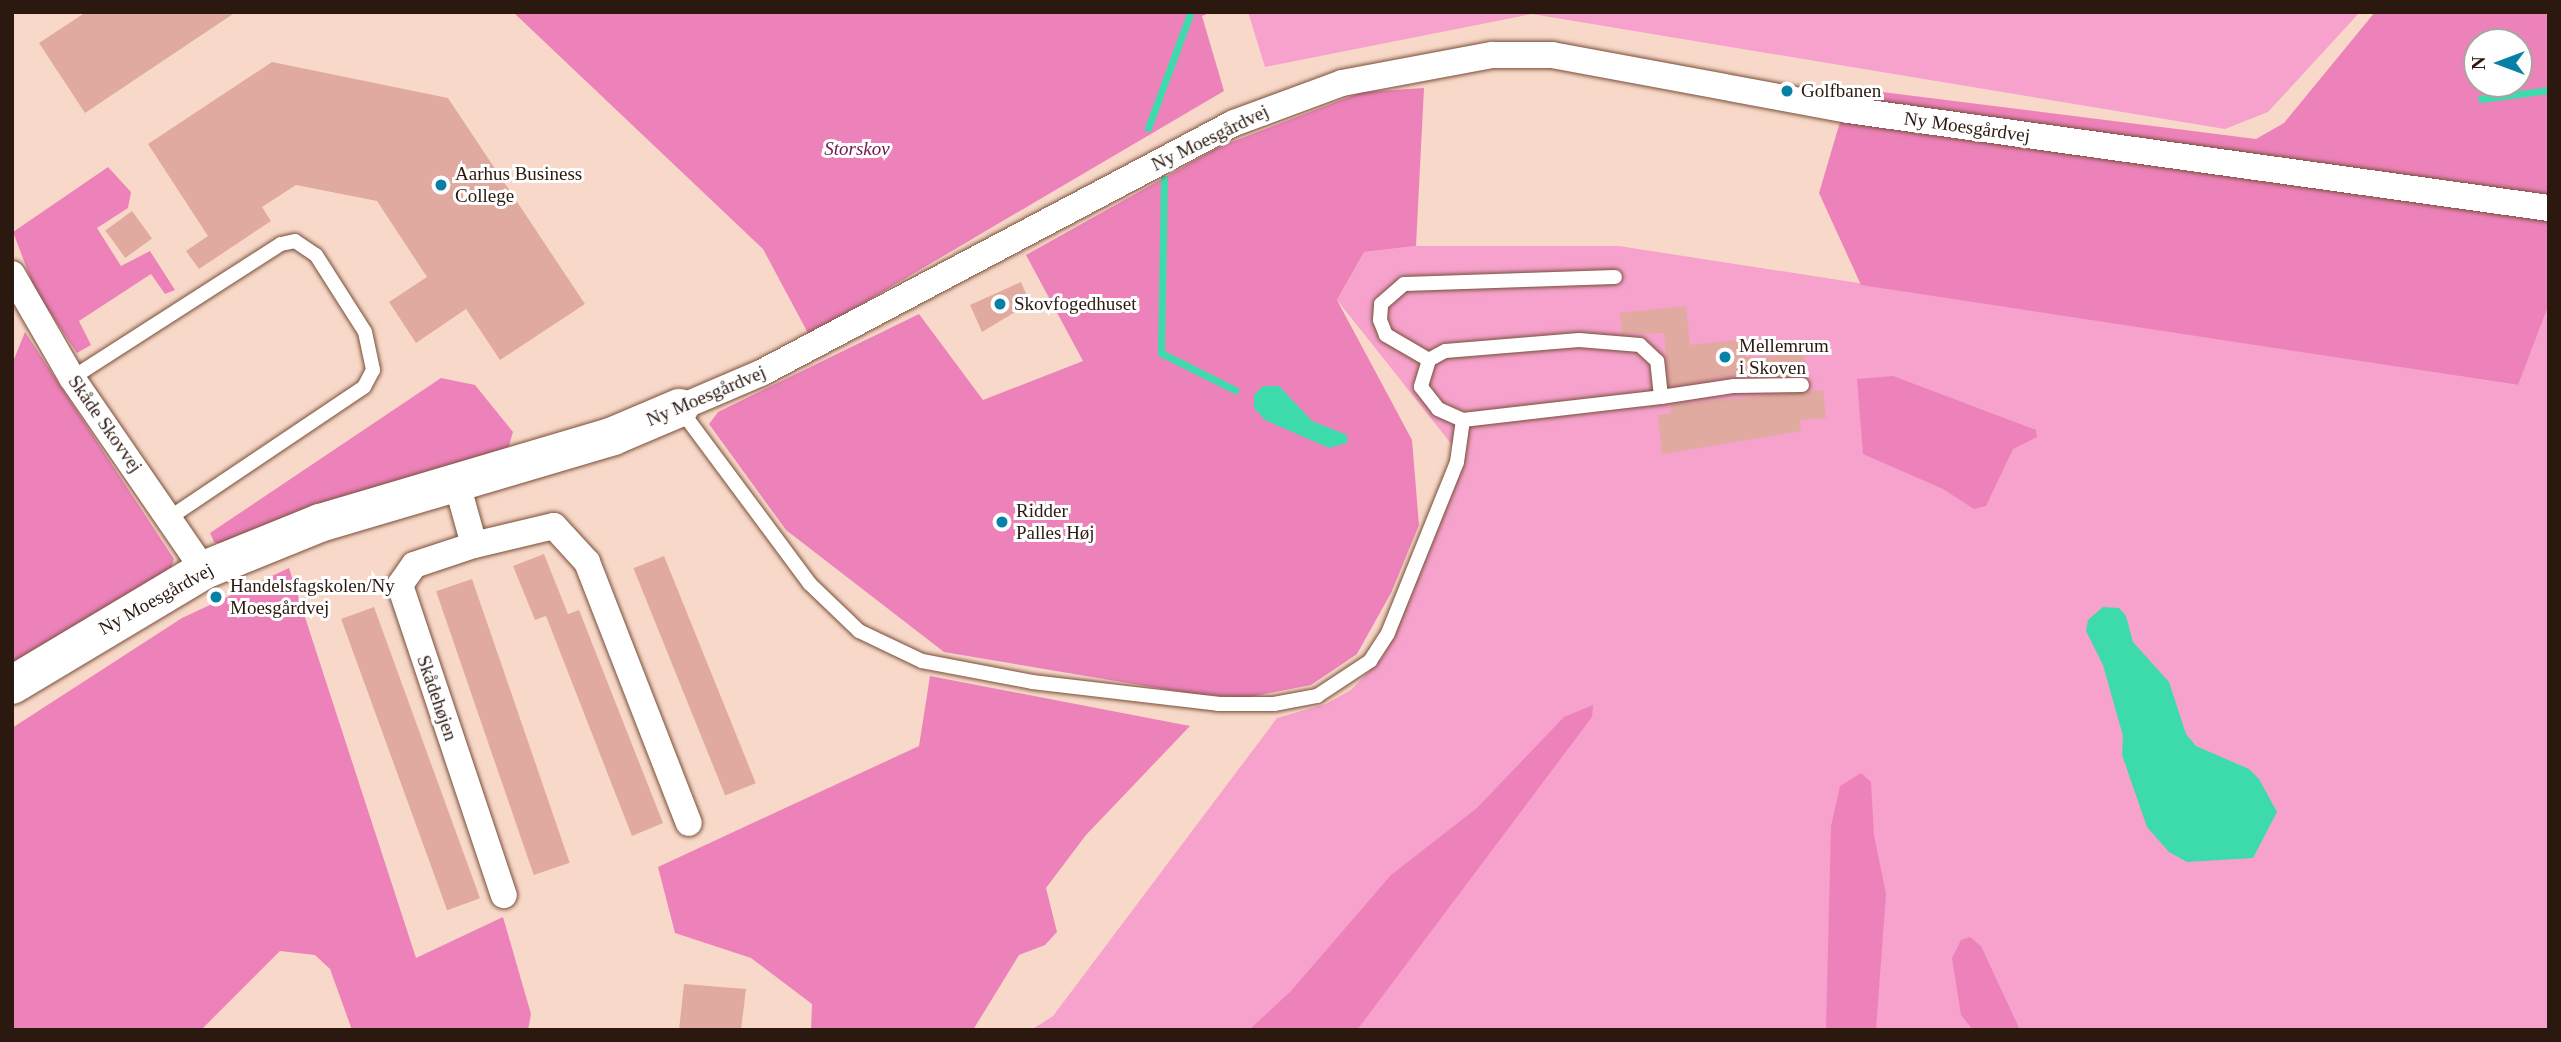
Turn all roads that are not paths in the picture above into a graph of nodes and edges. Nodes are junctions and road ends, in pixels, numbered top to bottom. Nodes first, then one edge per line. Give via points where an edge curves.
1 (2549, 208) edge
2 (12, 274) edge
3 (1615, 277) dead end
4 (1429, 360) junction
5 (72, 378) junction
6 (1802, 385) dead end
7 (1661, 397) junction
8 (679, 408) junction
9 (1463, 420) junction
10 (456, 480) junction
11 (169, 518) junction
12 (474, 545) junction
13 (204, 570) junction
14 (12, 685) edge
15 (689, 823) dead end
16 (504, 895) dead end

1 - 8 street, Ny Moesgårdvej via 1848,110 1552,55 1492,55 1342,83 1234,123 761,373
2 - 5 street, Skåde Skovvej via 25,305
3 - 4 lane via 1404,284 1381,304 1380,320 1386,335
4 - 7 lane via 1445,351 1579,340 1640,345 1657,361
4 - 9 lane via 1421,387 1427,400
5 - 11 street, Skåde Skovvej
5 - 11 lane via 281,244 295,241 316,255 365,332 373,370 364,387
6 - 7 lane via 1734,386
7 - 9 lane
8 - 9 lane via 810,584 859,631 922,661 1032,682 1218,704 1274,704 1317,696 1370,660 1388,633 1457,462
8 - 10 street, Ny Moesgårdvej via 613,436
10 - 12 street
10 - 13 street, Ny Moesgårdvej via 320,523
11 - 13 street, Skåde Skovvej
12 - 15 street, Skådehøjen via 554,527 587,562
12 - 16 street, Skådehøjen via 414,565 400,585
13 - 14 street, Ny Moesgårdvej

